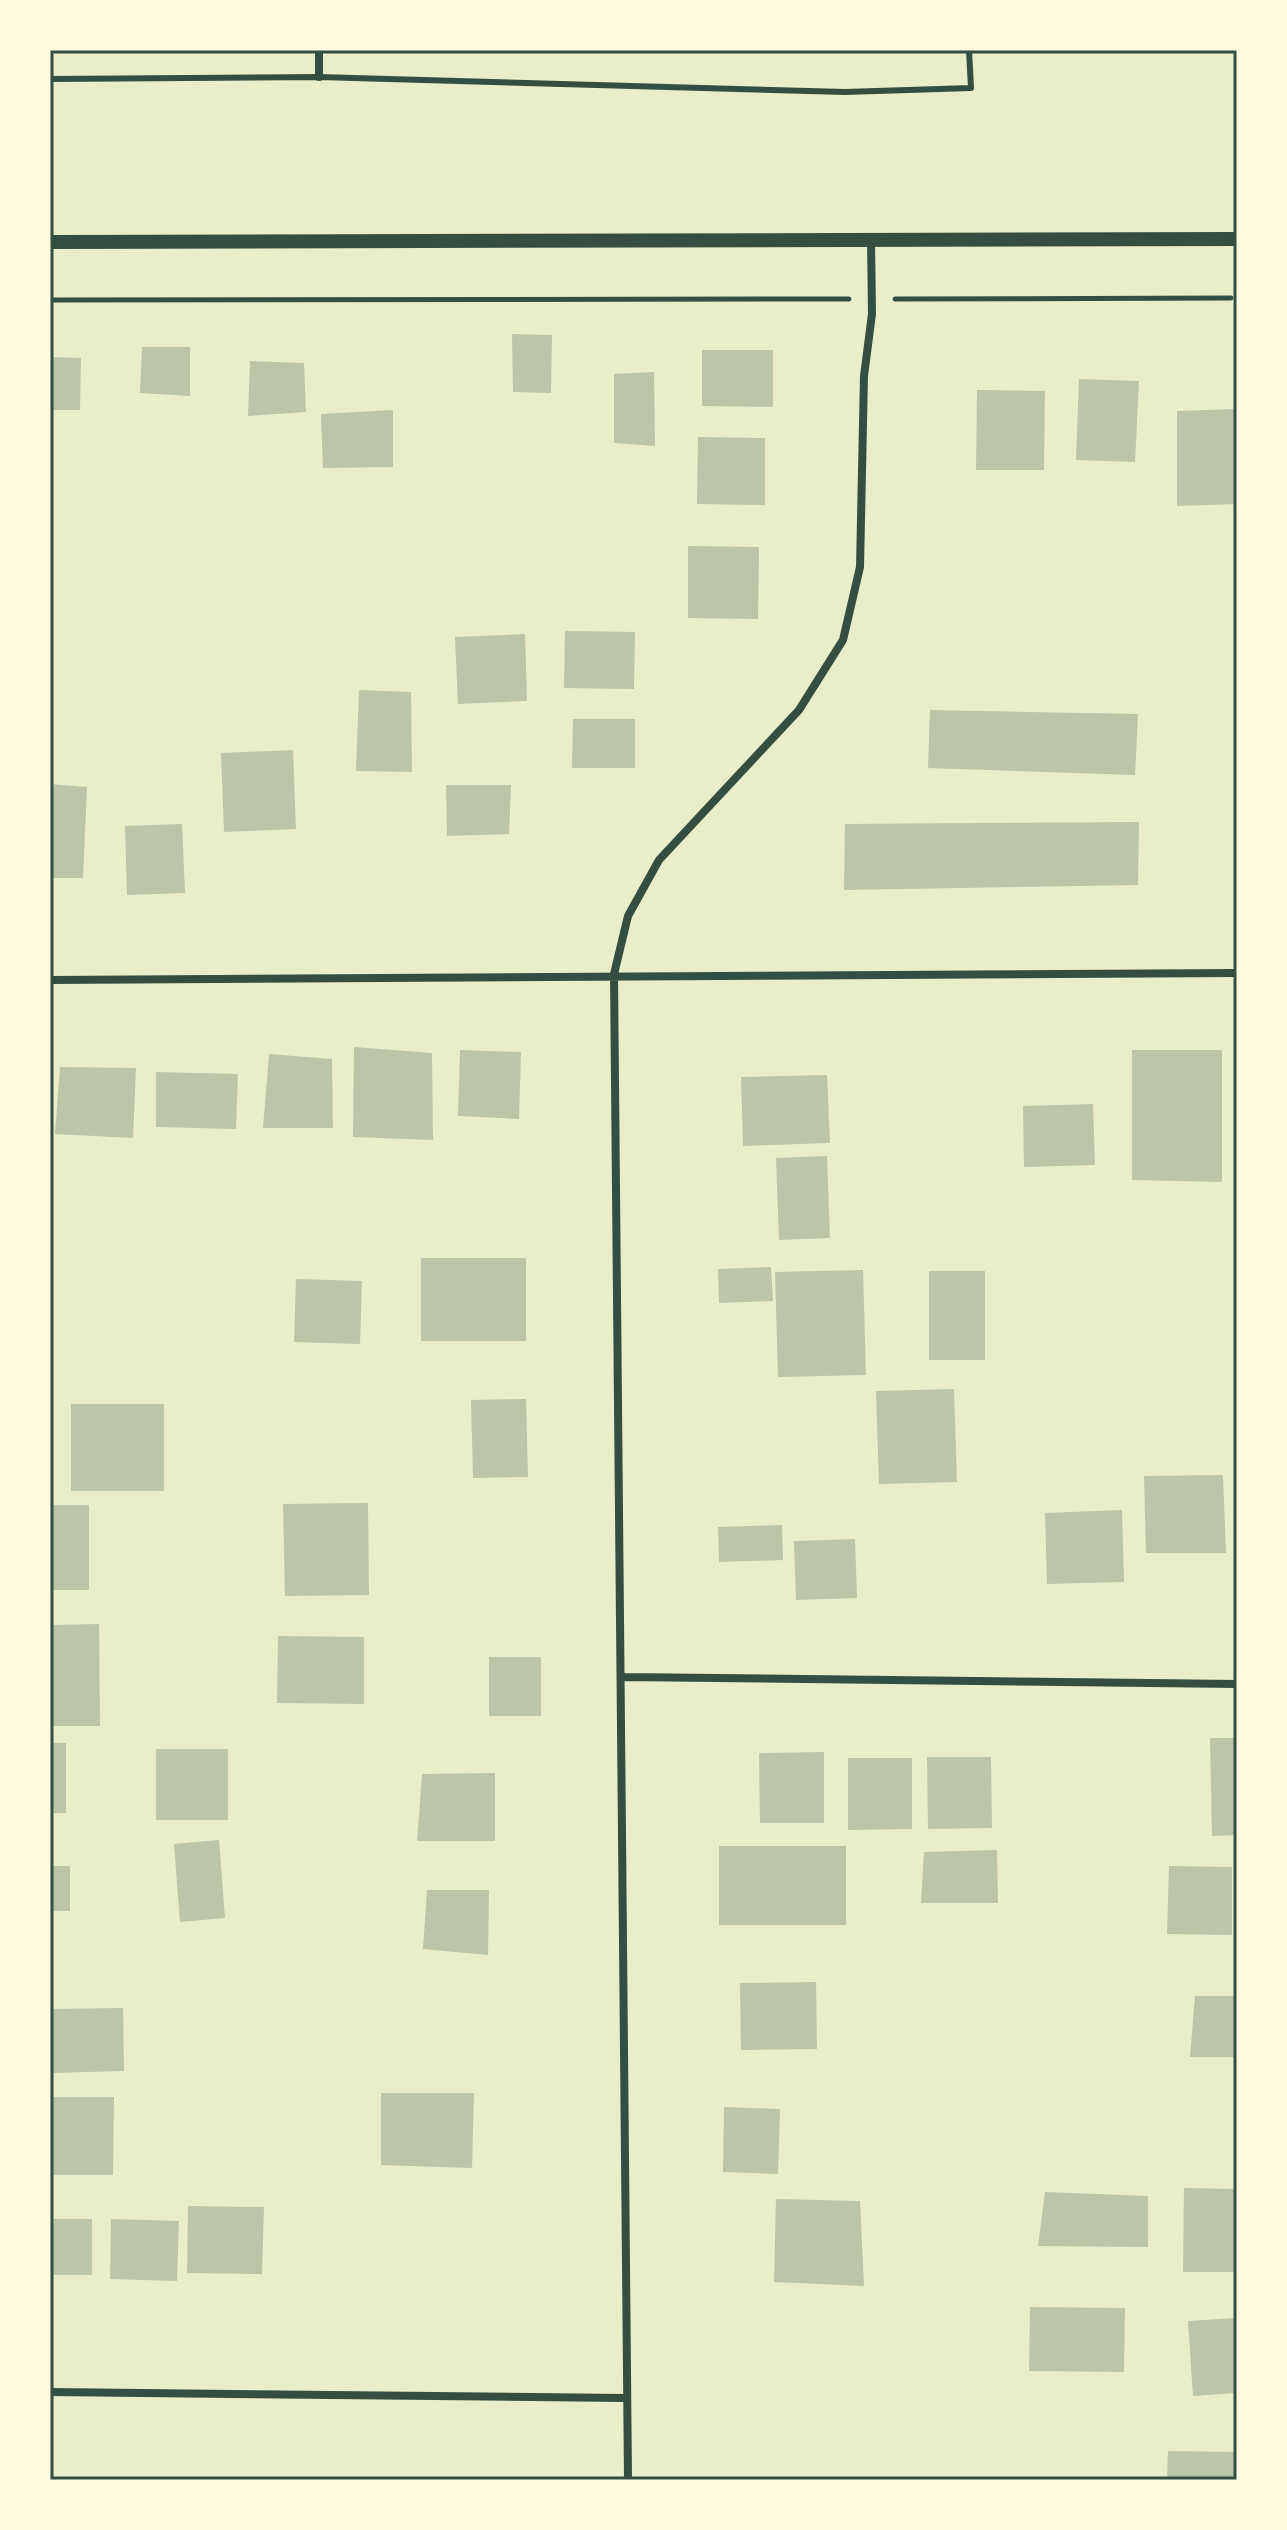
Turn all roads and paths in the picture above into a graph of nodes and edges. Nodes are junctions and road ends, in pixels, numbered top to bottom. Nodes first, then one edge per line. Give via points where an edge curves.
1 (319, 50) edge
2 (969, 50) edge
3 (319, 77) junction
4 (50, 79) edge
5 (1237, 239) edge
6 (871, 240) junction
7 (50, 242) edge
8 (1231, 298) dead end
9 (872, 299) junction
10 (50, 300) edge
11 (1237, 973) edge
12 (614, 974) junction
13 (50, 980) edge
14 (623, 1677) junction
15 (1237, 1684) edge
16 (50, 2392) edge
17 (625, 2398) junction
18 (628, 2480) edge

1 - 3 street
2 - 3 lane via 971,88 845,92
3 - 4 lane
5 - 6 street
6 - 7 street
6 - 9 street
8 - 9 path
9 - 10 path
9 - 12 street via 864,376 860,567 843,640 799,710 659,860 628,916
11 - 12 street
12 - 13 street
12 - 14 street
14 - 15 street
14 - 17 street
16 - 17 street
17 - 18 street

